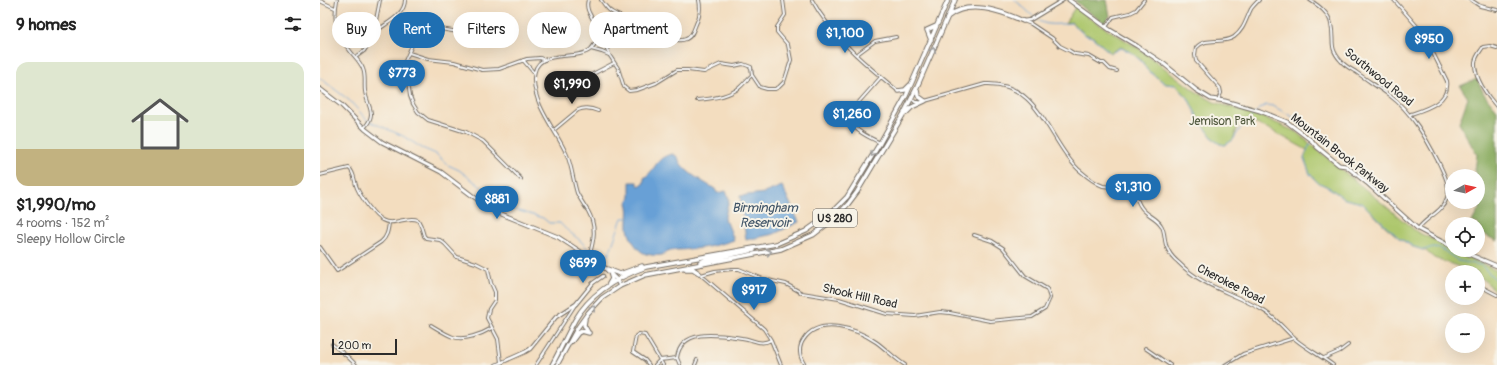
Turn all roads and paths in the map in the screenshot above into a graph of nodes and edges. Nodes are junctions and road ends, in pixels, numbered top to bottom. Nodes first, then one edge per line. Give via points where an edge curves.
1 (337, 0) edge
2 (380, 0) edge
3 (405, 0) edge
4 (588, 0) edge
5 (601, 0) edge
6 (699, 0) edge
7 (784, 0) edge
8 (812, 0) edge
9 (948, 0) edge
10 (954, 0) edge
11 (1063, 0) edge
12 (1069, 0) edge
13 (1144, 0) edge
14 (1259, 0) edge
15 (1310, 0) edge
16 (1394, 0) edge
17 (1471, 0) edge
18 (320, 1) edge
19 (974, 3) dead end
20 (982, 4) dead end
21 (335, 8) junction
22 (1497, 10) edge
23 (378, 12) edge
24 (589, 13) edge
25 (1023, 21) junction
26 (945, 22) junction
27 (938, 24) junction
28 (381, 27) edge
29 (1106, 27) junction
30 (453, 31) edge
31 (896, 37) dead end
32 (930, 40) junction
33 (365, 48) edge
34 (607, 48) edge
35 (1497, 48) edge
36 (927, 49) junction
37 (591, 50) joint
38 (408, 53) junction
39 (856, 55) junction
40 (610, 56) junction
41 (356, 57) junction
42 (523, 60) junction
43 (545, 60) junction
44 (614, 63) junction
45 (1117, 71) dead end
46 (534, 73) junction
47 (752, 75) junction
48 (916, 75) junction
49 (881, 77) junction
50 (917, 87) junction
51 (320, 89) edge
52 (571, 89) dead end
53 (898, 91) junction
54 (911, 98) junction
55 (697, 100) dead end
56 (1218, 100) junction
57 (925, 101) junction
58 (901, 106) junction
59 (1497, 107) edge
60 (598, 111) dead end
61 (903, 114) junction
62 (1411, 114) junction
63 (364, 128) junction
64 (554, 130) junction
65 (880, 143) junction
66 (320, 175) edge
67 (520, 179) dead end
68 (389, 224) junction
69 (1418, 229) junction
70 (974, 235) dead end
71 (1445, 242) edge
72 (776, 244) junction
73 (320, 247) edge
74 (589, 257) junction
75 (1476, 257) edge
76 (706, 260) junction
77 (665, 263) junction
78 (703, 264) junction
79 (694, 265) junction
80 (1497, 266) edge
81 (608, 271) junction
82 (657, 272) junction
83 (700, 274) junction
84 (603, 276) dead end
85 (617, 280) junction
86 (620, 286) junction
87 (606, 288) junction
88 (1485, 289) edge
89 (1497, 296) edge
90 (576, 304) junction
91 (585, 318) junction
92 (431, 325) dead end
93 (492, 328) junction
94 (1294, 338) junction
95 (771, 340) junction
96 (570, 343) junction
97 (332, 344) dead end
98 (1348, 345) dead end
99 (1145, 348) dead end
100 (677, 358) junction
101 (1324, 358) junction
102 (660, 360) junction
103 (697, 360) dead end
104 (502, 363) junction
105 (356, 365) edge
106 (496, 365) edge
107 (536, 365) edge
108 (552, 365) edge
109 (557, 365) edge
110 (649, 365) edge
111 (655, 365) edge
112 (663, 365) edge
113 (680, 365) edge
114 (694, 365) edge
115 (781, 365) edge
116 (805, 365) edge
117 (905, 365) edge
118 (1170, 365) edge
119 (1225, 365) edge
120 (1333, 365) edge

1 - 21 street
2 - 23 street
3 - 28 street via 404,9
4 - 24 street via 586,5
5 - 6 street via 616,14 648,30 680,40 689,38 693,33 699,18
7 - 47 street via 785,15 777,27 777,32 788,45 791,60 784,82 779,87 767,89 760,87
8 - 39 street via 834,32
9 - 27 highway, US 280
10 - 26 highway, US 280
11 - 25 street via 1030,20
12 - 29 main road, Mountain Brook Parkway
13 - 29 street via 1136,10 1114,17
14 - 56 street via 1236,36 1226,40 1204,41 1196,48 1196,61 1220,88
15 - 62 street, Southwood Road via 1322,8 1330,19 1332,45 1342,62 1391,96
16 - 62 street via 1423,33 1448,86 1436,104
17 - 22 street via 1480,6
18 - 21 street
19 - 26 highway via 957,8
20 - 25 highway
21 - 41 street via 337,32
25 - 45 street via 1070,52 1089,56
50 -> 26 highway, US 280
27 - 32 highway, US 280
27 - 32 highway via 927,30
29 - 56 main road, Mountain Brook Parkway via 1164,64 1196,90
30 - 38 street via 429,28 412,43
31 - 39 street via 875,41
32 - 36 highway, US 280
33 - 41 street
34 - 40 street
35 - 59 street via 1483,48 1475,61 1480,81
36 - 48 highway, US 280
36 - 54 highway
37 - 40 street
37 - 43 street
38 - 42 street via 482,70 498,69
38 - 67 street via 405,61 410,96 418,112 428,120 466,132 483,141
39 - 49 street
40 - 44 street
41 - 63 street via 364,71 365,92 372,113 370,122
42 - 43 street
42 - 46 street
43 - 46 street
44 - 47 street via 624,86 629,90 637,90 656,83 677,70 704,72 721,64 749,65 752,68
44 - 52 street
46 - 64 street via 536,97
47 - 55 street via 733,92
48 - 53 highway via 905,90
48 - 58 highway, US 280
49 - 53 street
49 - 65 street via 850,112 849,117 854,128
50 - 54 highway, US 280
50 - 57 highway via 918,96
51 - 63 main road
53 - 58 highway via 902,97
54 - 57 street, Cherokee Road via 918,102
54 - 61 highway, US 280
56 - 69 main road, Mountain Brook Parkway via 1260,111 1287,122 1339,165 1346,166 1367,183
57 - 61 highway
57 - 94 street, Cherokee Road via 985,84 995,83 1011,88 1036,108 1078,169 1101,185 1132,191 1141,208 1161,225 1170,253 1188,272 1212,287 1265,312
58 - 65 highway, US 280
60 - 64 street via 582,108
78 -> 61 highway, US 280 via 781,249 822,229 852,198
62 - 69 street, Southwood Road via 1433,152 1448,187 1442,206
63 - 74 main road via 382,142 441,172 499,213 558,237
64 - 74 street via 567,156 577,192 593,223 594,238
65 -> 72 highway, US 280 via 846,197 830,214 806,232
66 - 68 street via 349,168 363,199 378,218
68 - 73 street via 385,239 337,271
68 - 93 street via 410,219 418,220 426,238 440,240 457,257 488,269 495,292 495,300 487,315
69 - 71 main road, Mountain Brook Parkway
70 - 83 street, Shook Hill Road via 996,243 1025,276 1047,289 1050,298 1045,310 1032,317 997,321 940,312 915,316 887,314 839,300 802,293 786,284 763,279 739,269
72 - 76 highway
72 - 77 highway, US 280
74 - 81 main road
75 - 80 main road
76 - 78 highway via 700,262
76 - 79 highway via 696,261
77 - 81 highway via 643,266 624,274
77 - 85 highway, US 280
78 - 79 highway, US 280
78 - 83 highway via 699,270
79 - 82 highway, US 280
79 - 83 street
81 - 85 main road
81 - 87 highway via 612,279
82 - 83 highway via 688,268
82 - 86 highway, US 280
83 - 95 street via 764,329
84 - 90 street via 593,283
85 - 86 main road
85 - 87 highway, US 280
91 -> 86 highway, US 280 via 602,298
87 - 108 highway, US 280 via 576,319
88 - 89 street
90 - 104 street via 556,317 530,349
90 - 107 street
91 - 96 highway, US 280
91 - 96 highway via 584,326 589,333 578,333
92 - 93 street via 457,338 470,337
93 - 104 street via 498,339
94 - 101 street, Cherokee Road
94 - 119 street via 1243,354
95 - 100 street via 761,343 743,338 699,335 684,342
95 - 115 street
96 - 109 highway, US 280
97 - 105 street
98 - 101 street
99 - 118 street
100 - 102 street
100 - 113 street
101 - 120 street, Cherokee Road
102 - 110 street via 645,335 639,334 636,336 633,352
102 - 111 street
102 - 112 street
103 - 114 street
104 - 106 street
116 - 117 street via 800,356 802,342 813,330 824,326 849,330 867,337

